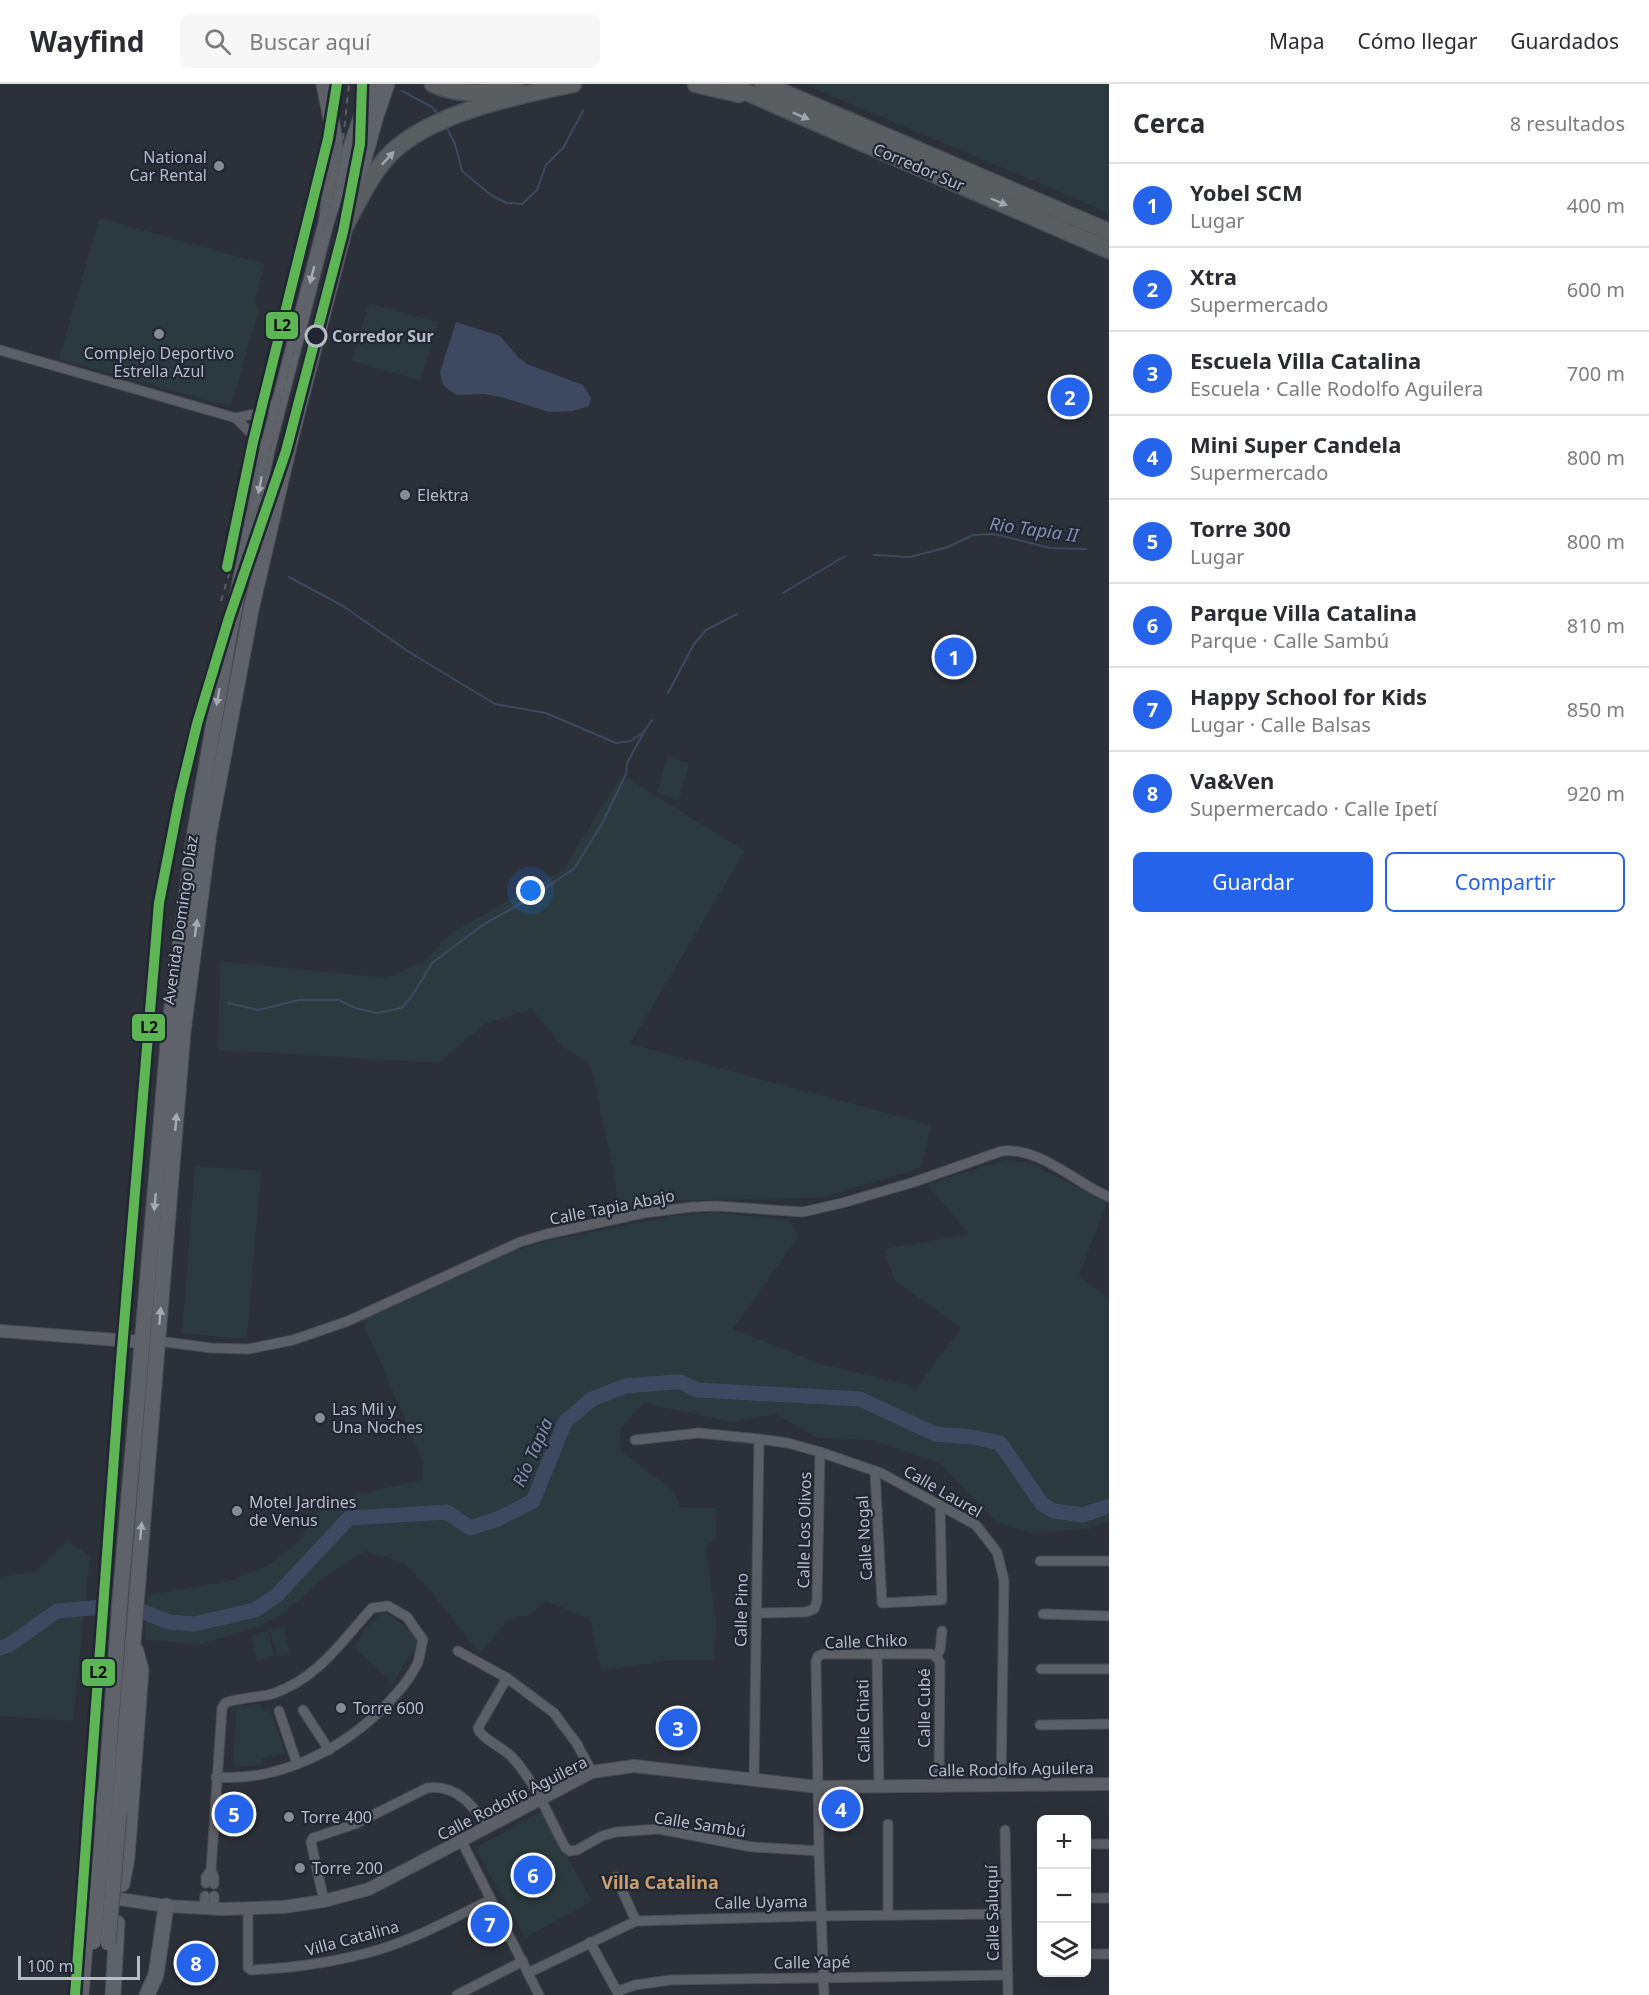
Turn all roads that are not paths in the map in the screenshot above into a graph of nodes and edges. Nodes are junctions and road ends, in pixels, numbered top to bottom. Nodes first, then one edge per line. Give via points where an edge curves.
1 (324, 84) edge
2 (372, 84) edge
3 (387, 84) edge
4 (433, 84) edge
5 (515, 84) edge
6 (573, 84) edge
7 (696, 84) edge
8 (728, 84) edge
9 (765, 89) edge
10 (327, 219) junction
11 (346, 224) junction
12 (1109, 232) edge
13 (1109, 250) edge
14 (0, 350) edge
15 (279, 401) junction
16 (236, 418) junction
17 (267, 450) junction
18 (1109, 1197) edge
19 (0, 1331) edge
20 (150, 1341) junction
21 (759, 1439) junction
22 (635, 1440) dead end
23 (820, 1452) junction
24 (875, 1471) junction
25 (940, 1505) junction
26 (1041, 1560) dead end
27 (1109, 1561) edge
28 (756, 1613) junction
29 (1043, 1614) dead end
30 (1109, 1616) edge
31 (942, 1631) dead end
32 (125, 1635) junction
33 (458, 1651) dead end
34 (877, 1654) junction
35 (936, 1657) junction
36 (1041, 1669) dead end
37 (1109, 1669) edge
38 (507, 1678) junction
39 (303, 1710) dead end
40 (279, 1711) dead end
41 (1109, 1724) edge
42 (1040, 1725) dead end
43 (329, 1750) junction
44 (297, 1764) junction
45 (592, 1772) junction
46 (216, 1777) junction
47 (754, 1780) junction
48 (1001, 1785) junction
49 (1109, 1785) edge
50 (939, 1786) junction
51 (819, 1787) junction
52 (879, 1787) junction
53 (540, 1799) junction
54 (888, 1824) dead end
55 (488, 1827) junction
56 (1005, 1830) dead end
57 (462, 1842) junction
58 (1091, 1844) edge
59 (1109, 1844) edge
60 (819, 1851) junction
61 (91, 1876) junction
62 (616, 1877) dead end
63 (210, 1884) dead end
64 (120, 1894) junction
65 (89, 1897) junction
66 (1091, 1898) edge
67 (1109, 1898) edge
68 (490, 1900) junction
69 (324, 1901) junction
70 (166, 1906) junction
71 (248, 1909) junction
72 (1006, 1914) junction
73 (888, 1915) junction
74 (821, 1916) junction
75 (636, 1921) junction
76 (101, 1942) junction
77 (590, 1942) junction
78 (1109, 1953) edge
79 (1091, 1954) edge
80 (523, 1961) junction
81 (528, 1973) junction
82 (1008, 1975) junction
83 (823, 1977) junction
84 (619, 1993) edge
85 (148, 1994) edge
86 (81, 1995) edge
87 (89, 1995) edge
88 (105, 1995) edge
89 (113, 1995) edge
90 (457, 1995) edge
91 (539, 1995) edge
92 (824, 1995) edge
93 (1008, 1995) edge

1 - 10 highway via 335,139
2 - 10 main road, Avenida Domingo Díaz
3 - 11 main road, Avenida Domingo Díaz
4 - 5 highway via 472,93
11 -> 6 highway via 372,176 410,138 428,127 510,98
7 - 9 highway
8 - 9 highway, Corredor Sur
9 - 12 highway, Corredor Sur
9 -> 13 highway, Corredor Sur
10 -> 15 main road, Avenida Domingo Díaz
20 -> 11 main road, Avenida Domingo Díaz via 209,833 251,610
14 - 16 street
15 - 16 street via 259,413
15 - 17 main road, Avenida Domingo Díaz
16 - 17 street
17 -> 20 main road, Avenida Domingo Díaz via 195,831 169,1031
18 - 20 street, Calle Tapia Abajo via 1046,1161 1013,1150 1002,1151 914,1182 803,1212 692,1207 547,1234 498,1251 335,1326 269,1346 248,1350
19 - 20 street
20 - 32 main road, Avenida Domingo Díaz
21 - 22 street, Calle Laurel via 699,1433
21 - 23 street, Calle Laurel
21 - 28 street, Calle Pino
23 - 24 street, Calle Laurel
23 - 28 street, Calle Los Olivos via 814,1609
24 - 25 street, Calle Laurel
24 - 25 street, Calle Nogal via 882,1603 942,1600
25 - 48 street, Calle Laurel via 976,1525 997,1552 1004,1580
26 - 27 street
28 - 47 street, Calle Pino
29 - 30 street
31 - 35 street, Calle Cubé
32 - 61 main road via 105,1671
32 - 64 main road via 141,1670 127,1858
32 - 76 main road, Avenida Domingo Díaz, bridge
33 - 38 street
34 - 35 street, Calle Chiko
34 - 51 street, Calle Chiko via 818,1656
34 - 52 street, Calle Chiati
35 - 50 street, Calle Cubé via 940,1662
36 - 37 street
38 - 45 street via 554,1713
38 - 53 street via 478,1732 513,1758
39 - 43 street
40 - 44 street
41 - 42 street
43 - 44 street
43 - 46 street via 369,1722 402,1689 418,1662 423,1640 407,1617 388,1606 372,1608 311,1675 272,1694 225,1703
44 - 46 street via 249,1777
45 - 47 street, Calle Rodolfo Aguilera via 634,1766
45 - 53 street, Calle Rodolfo Aguilera
46 - 63 street via 211,1870 206,1877
47 - 51 street, Calle Rodolfo Aguilera
48 - 49 street, Calle Rodolfo Aguilera
48 - 50 street, Calle Rodolfo Aguilera
50 - 52 street, Calle Rodolfo Aguilera
51 - 52 street, Calle Rodolfo Aguilera
51 - 60 street
53 - 55 street, Calle Rodolfo Aguilera
53 - 60 street, Calle Sambú via 570,1851 616,1832 659,1829 752,1847
54 - 73 street
55 - 57 street, Calle Rodolfo Aguilera
55 - 69 street via 464,1798 436,1787 355,1824 313,1838
56 - 72 street, Calle Saluquí
57 - 68 street
57 - 69 street, Calle Rodolfo Aguilera via 369,1889
58 - 59 street
60 - 74 street
61 - 64 street via 102,1869 115,1873
61 - 65 street via 87,1884
62 - 75 street
64 - 65 street via 112,1904 99,1905
64 - 70 street, Calle Rodolfo Aguilera
64 - 89 main road
65 - 86 main road
66 - 67 street
68 - 71 street, Villa Catalina via 383,1948 327,1963 249,1970
68 - 80 street
69 - 71 street, Calle Rodolfo Aguilera
70 - 71 street, Calle Rodolfo Aguilera via 209,1902
70 - 85 main road via 156,1975
72 - 73 street, Calle Uyama
72 - 82 street, Calle Saluquí
73 - 74 street, Calle Uyama
74 - 75 street, Calle Uyama
74 - 83 street
75 - 77 street, Calle Uyama
76 - 87 main road, Avenida Domingo Díaz
76 - 88 main road, Avenida Domingo Díaz
77 - 81 street, Calle Uyama
77 - 84 street
78 - 79 street
80 - 81 street
80 - 90 street
81 - 91 street
82 - 83 street, Calle Yapé
82 - 93 street, Calle Saluquí
83 - 84 street, Calle Yapé via 670,1980 635,1985
83 - 92 street

